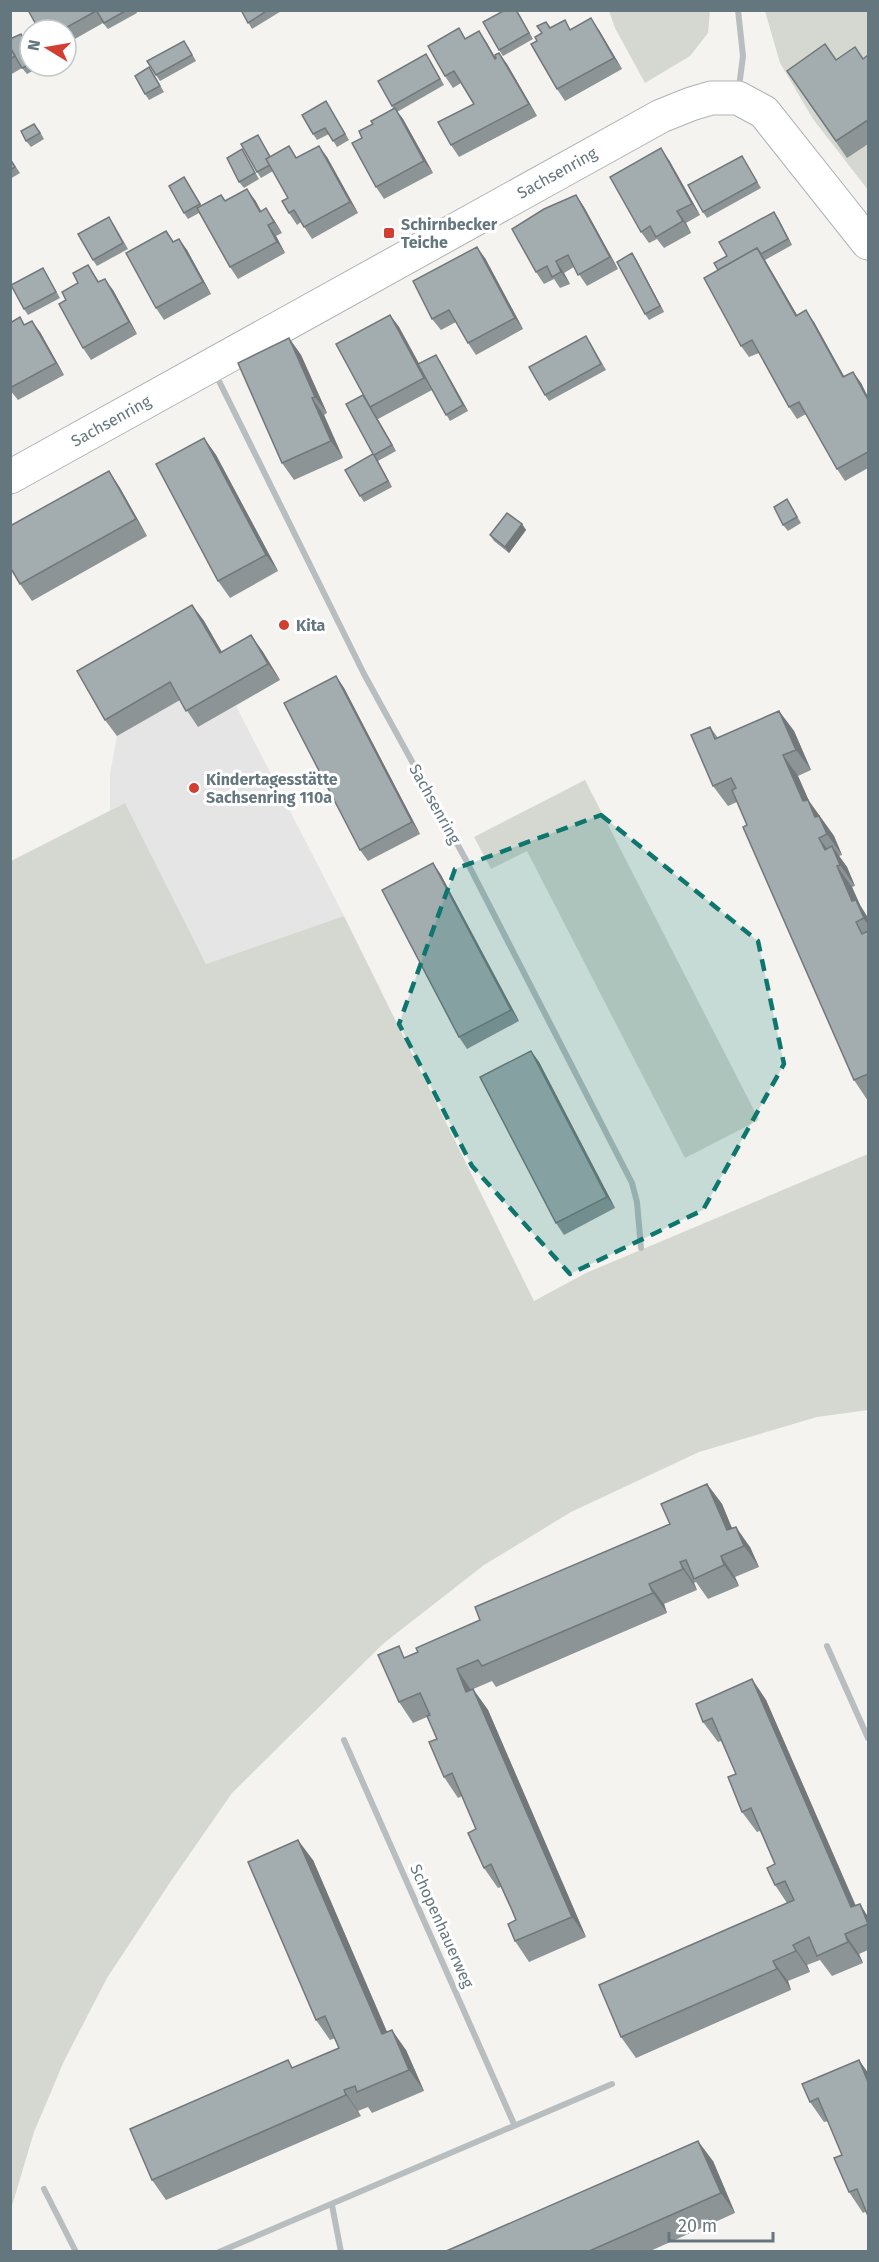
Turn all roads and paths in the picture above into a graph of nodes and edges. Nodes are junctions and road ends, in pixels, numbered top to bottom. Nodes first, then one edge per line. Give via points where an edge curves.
1 (738, 10) edge
2 (738, 98) junction
3 (868, 243) edge
4 (211, 365) junction
5 (10, 477) edge
6 (641, 1248) dead end
7 (826, 1646) dead end
8 (868, 1738) edge
9 (344, 1740) dead end
10 (612, 2084) dead end
11 (514, 2124) junction
12 (44, 2189) dead end
13 (332, 2205) junction
14 (76, 2252) edge
15 (219, 2252) edge
16 (341, 2252) edge

1 - 2 street via 743,56
2 - 3 street via 764,112
2 - 4 street, Sachsenring via 711,98 661,116
4 - 5 street, Sachsenring
4 - 6 street, Sachsenring via 364,674 466,860 632,1183
7 - 8 street
9 - 11 street, Schopenhauerweg
10 - 11 street
11 - 13 street
12 - 14 street
13 - 15 street
13 - 16 street

